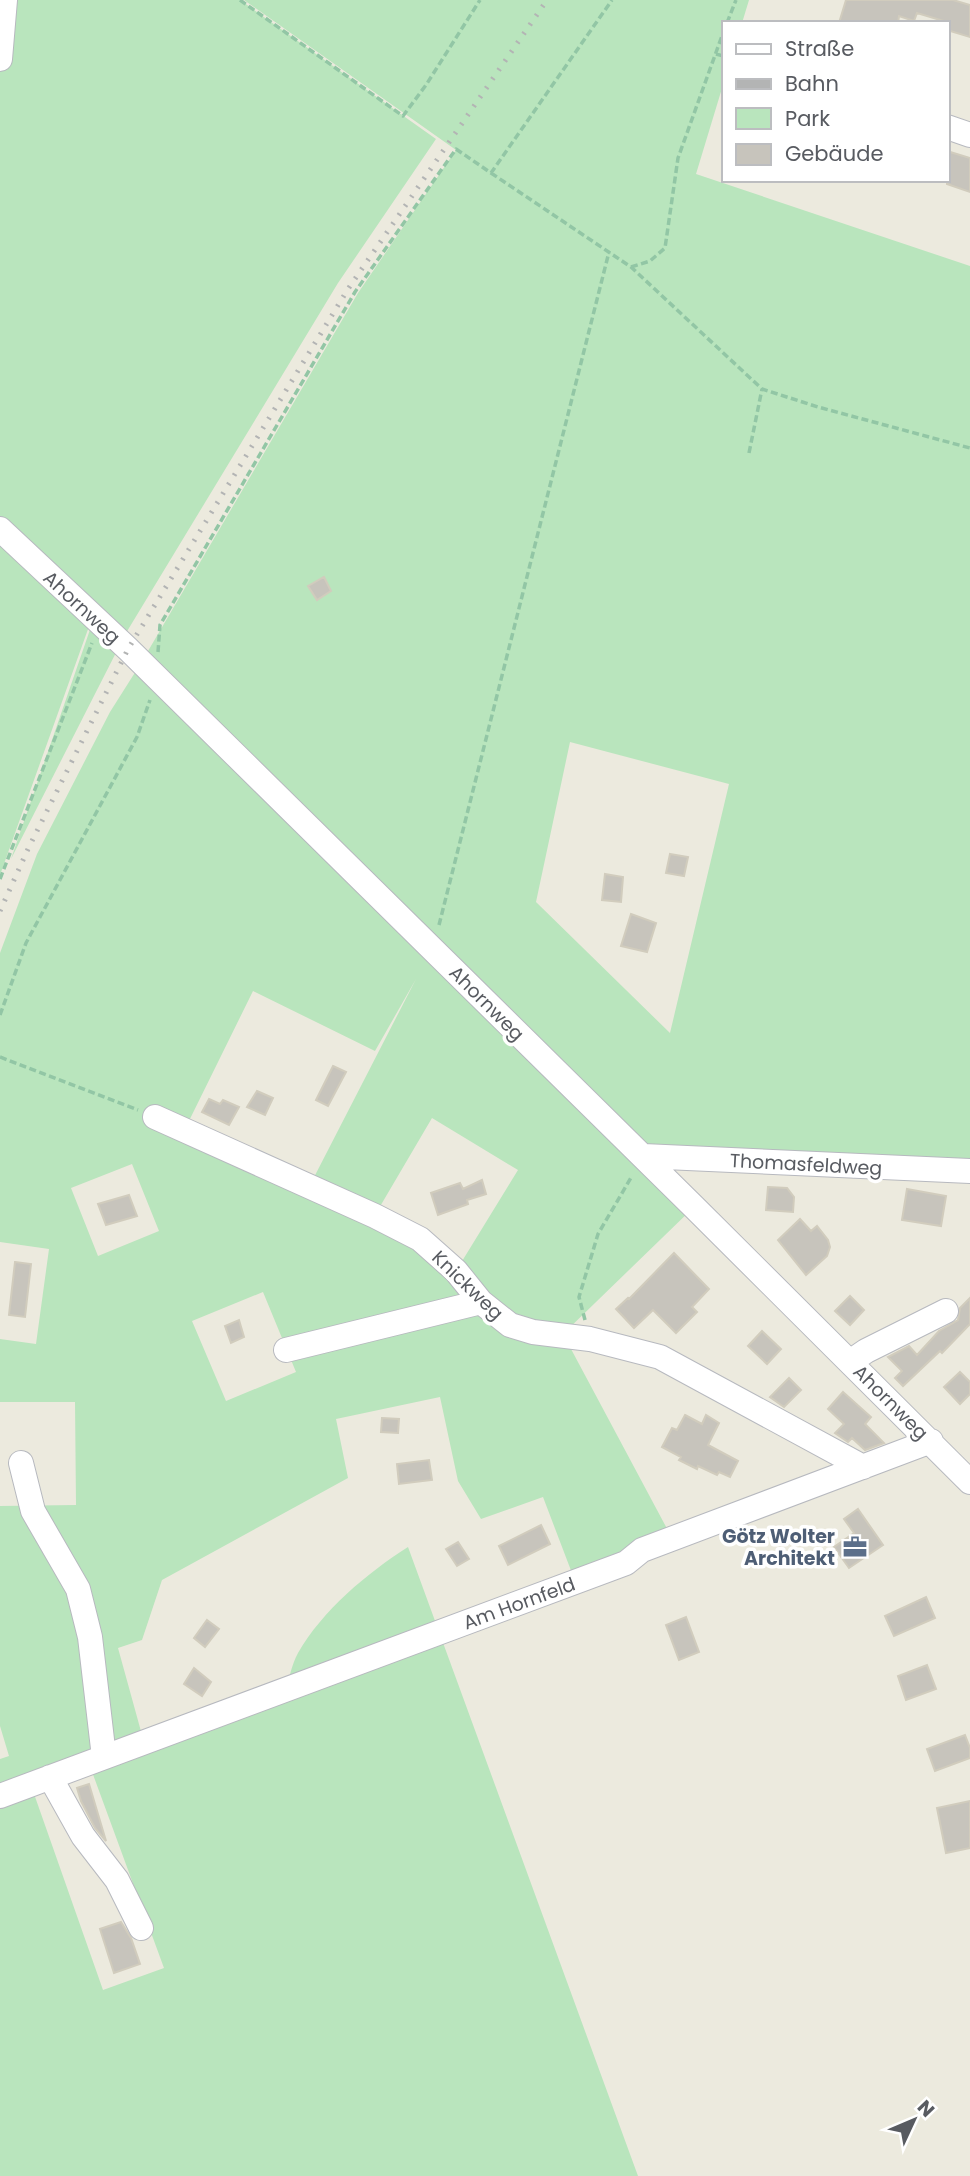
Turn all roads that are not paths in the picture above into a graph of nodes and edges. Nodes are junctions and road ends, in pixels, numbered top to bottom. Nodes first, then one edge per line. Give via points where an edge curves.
1 (5, 0) edge
2 (0, 59) edge
3 (949, 128) edge
4 (970, 135) edge
5 (0, 529) edge
6 (155, 1117) road end
7 (643, 1156) junction
8 (970, 1171) edge
9 (481, 1302) junction
10 (946, 1311) dead end
11 (286, 1350) dead end
12 (850, 1362) junction
13 (930, 1441) junction
14 (21, 1463) dead end
15 (863, 1467) junction
16 (970, 1482) edge
17 (104, 1757) junction
18 (50, 1777) junction
19 (0, 1796) edge
20 (141, 1928) dead end

1 - 2 street
3 - 4 street
5 - 7 street, Ahornweg via 100,623 154,689 432,949
6 - 9 street, Knickweg via 420,1239 456,1271
7 - 8 street, Thomasfeldweg
7 - 12 street, Ahornweg
9 - 11 street
9 - 15 street, Knickweg via 510,1325 660,1357
10 - 12 street
12 - 13 street, Ahornweg
13 - 15 street, Am Hornfeld
13 - 16 street, Ahornweg
14 - 17 street via 33,1511 78,1589 90,1637
15 - 17 street, Am Hornfeld via 642,1550 626,1563
17 - 18 street, Am Hornfeld
18 - 19 street, Am Hornfeld
18 - 20 street via 83,1836 117,1880

